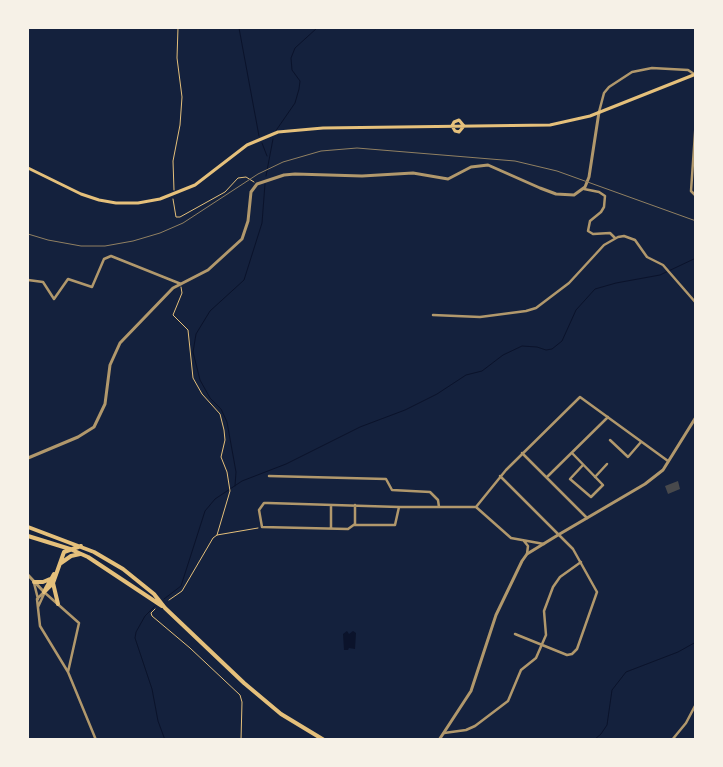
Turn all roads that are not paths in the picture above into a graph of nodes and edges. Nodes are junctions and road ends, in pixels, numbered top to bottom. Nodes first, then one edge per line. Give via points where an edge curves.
1 (695, 74) edge
2 (599, 112) junction
3 (696, 119) edge
4 (452, 126) junction
5 (464, 126) junction
6 (28, 168) edge
7 (585, 188) junction
8 (696, 196) edge
9 (615, 238) junction
10 (28, 280) edge
11 (180, 284) junction
12 (696, 302) edge
13 (433, 315) dead end
14 (609, 417) junction
15 (696, 418) edge
16 (610, 440) dead end
17 (642, 441) junction
18 (522, 453) junction
19 (572, 453) junction
20 (28, 458) edge
21 (668, 461) junction
22 (607, 464) dead end
23 (583, 465) junction
24 (269, 476) dead end
25 (500, 476) junction
26 (595, 476) junction
27 (547, 478) junction
28 (331, 505) junction
29 (355, 506) junction
30 (399, 506) junction
31 (438, 507) junction
32 (476, 507) junction
33 (587, 518) junction
34 (354, 526) junction
35 (28, 527) edge
36 (331, 529) junction
37 (559, 535) junction
38 (28, 536) edge
39 (522, 540) junction
40 (68, 541) junction
41 (57, 544) junction
42 (544, 544) junction
43 (81, 546) junction
44 (70, 549) junction
45 (80, 554) junction
46 (528, 554) junction
47 (63, 555) junction
48 (70, 556) junction
49 (581, 562) junction
50 (61, 563) junction
51 (56, 573) junction
52 (28, 575) edge
53 (50, 579) junction
54 (34, 582) junction
55 (53, 583) junction
56 (44, 592) junction
57 (52, 598) junction
58 (38, 599) junction
59 (41, 602) junction
60 (58, 604) junction
61 (165, 608) junction
62 (37, 609) junction
63 (515, 634) dead end
64 (542, 645) junction
65 (68, 672) junction
66 (696, 704) edge
67 (444, 733) junction
68 (96, 739) edge
69 (90, 740) edge
70 (324, 740) edge
71 (439, 740) edge
72 (672, 740) edge

1 - 2 main road
1 - 2 street via 691,70 652,68 632,72 604,93
2 - 5 main road via 550,124
2 - 7 street
3 - 8 street via 690,190
4 - 5 main road via 458,120
4 - 5 main road via 459,132
4 - 6 main road via 278,132 247,144 195,185 173,196 138,203 99,200
7 - 9 street via 605,196 601,212 588,224 588,231 593,234 610,233
7 - 11 street via 574,195 556,194 488,165 471,167 448,179 413,173 362,176 284,174 257,184 251,192 248,221 242,239 208,270
9 - 12 street via 624,236 635,240 643,254 663,265
9 - 13 street via 536,308 480,317
10 - 11 street via 43,282 54,299 68,279 92,287 104,259 111,256
11 - 20 street via 120,342 110,365 105,404 94,426 78,437
14 - 17 street
14 - 18 street via 580,397
14 - 19 street
15 - 21 street
16 - 17 street via 628,458
17 - 21 street
18 - 25 street
18 - 27 street
19 - 23 street
19 - 27 street
21 - 33 street via 663,470 645,484
22 - 26 street
23 - 26 street
23 - 26 street via 570,479 590,497 603,485
24 - 31 street via 386,479 392,490 430,492 438,500
25 - 32 street
25 - 37 street
27 - 33 street
28 - 29 street
28 - 36 street
28 - 36 street via 264,503 259,510 262,527
29 - 30 street
29 - 34 street
30 - 31 street
30 - 34 street via 395,525
31 - 32 street
32 - 39 street via 511,538
33 - 37 street
34 - 36 street
35 - 40 main road
37 - 42 street
37 - 49 street
38 - 41 main road
39 - 42 street
39 - 46 street via 528,546
40 - 43 main road
40 - 44 main road
41 - 44 main road
41 - 47 main road
42 - 46 street
43 - 44 main road
43 - 61 main road via 123,569 154,594
44 - 45 main road
44 - 47 main road
44 - 48 main road
45 - 48 main road
45 - 61 main road
46 - 67 street via 496,615 471,691
47 - 50 main road
48 - 50 main road
49 - 64 street via 560,577 553,587 544,611 546,630
49 - 64 street via 597,592 577,649 567,655
50 - 51 main road
51 - 53 main road
51 - 55 main road
52 - 54 street
53 - 54 main road
53 - 56 main road
54 - 56 street
54 - 58 street
55 - 56 main road
55 - 60 main road
56 - 57 street
56 - 58 street
56 - 59 street
57 - 59 street
57 - 60 street
58 - 62 street
59 - 62 street
60 - 65 street via 79,623
61 - 70 main road via 244,683 282,714
62 - 65 street via 40,626
63 - 64 street
64 - 67 street via 536,658 521,670 508,701 470,728
65 - 68 street
66 - 72 street
67 - 71 street
68 - 69 street

